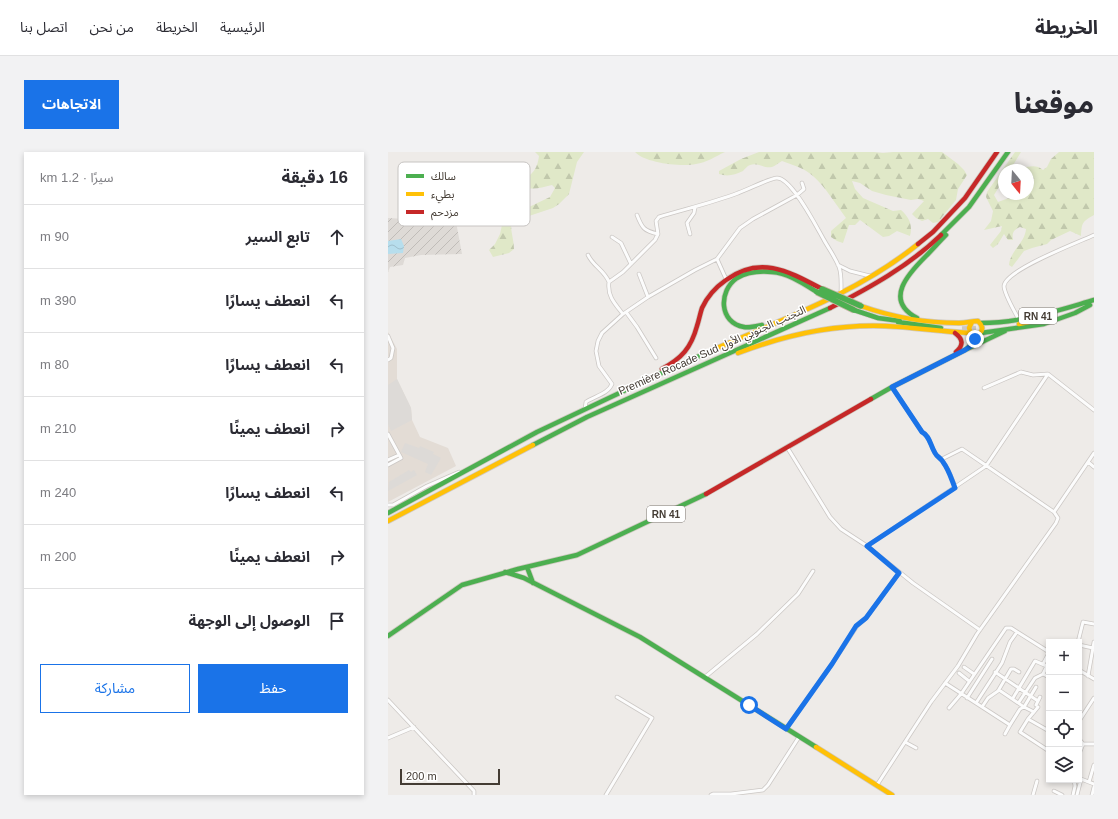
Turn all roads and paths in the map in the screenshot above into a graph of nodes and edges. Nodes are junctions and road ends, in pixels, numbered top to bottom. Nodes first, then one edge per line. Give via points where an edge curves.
1 (997, 152) edge
2 (1008, 152) edge
3 (802, 183) dead end
4 (797, 195) junction
5 (695, 207) junction
6 (968, 207) junction
7 (636, 215) dead end
8 (658, 234) junction
9 (690, 234) dead end
10 (1094, 235) edge
11 (612, 237) dead end
12 (588, 255) dead end
13 (717, 259) junction
14 (631, 264) junction
15 (838, 265) junction
16 (639, 274) dead end
17 (872, 276) junction
18 (726, 279) junction
19 (609, 282) junction
20 (820, 291) junction
21 (841, 294) junction
22 (648, 297) junction
23 (1094, 300) edge
24 (816, 305) junction
25 (1092, 305) edge
26 (624, 313) junction
27 (878, 318) junction
28 (1019, 320) junction
29 (929, 321) junction
30 (972, 322) junction
31 (981, 324) junction
32 (856, 326) junction
33 (922, 326) junction
34 (987, 328) tunnel mouth
35 (962, 329) tunnel mouth
36 (1010, 329) junction
37 (970, 332) junction
38 (956, 333) junction
39 (980, 334) junction
40 (388, 336) edge
41 (965, 350) junction
42 (954, 354) junction
43 (656, 358) dead end
44 (388, 360) edge
45 (934, 365) junction
46 (1048, 374) junction
47 (892, 387) junction
48 (984, 388) dead end
49 (617, 394) junction
50 (638, 395) junction
51 (586, 409) junction
52 (1094, 410) edge
53 (388, 434) edge
54 (787, 447) junction
55 (1094, 453) edge
56 (400, 456) junction
57 (388, 460) edge
58 (942, 460) junction
59 (1088, 462) junction
60 (388, 465) edge
61 (986, 466) junction
62 (1094, 467) edge
63 (468, 469) junction
64 (955, 488) junction
65 (388, 505) edge
66 (1054, 512) junction
67 (388, 513) edge
68 (388, 521) edge
69 (867, 546) junction
70 (527, 567) junction
71 (813, 571) dead end
72 (505, 572) junction
73 (899, 573) junction
74 (533, 583) junction
75 (1094, 624) edge
76 (980, 630) junction
77 (1017, 632) junction
78 (388, 636) edge
79 (1079, 639) edge
80 (1094, 642) edge
81 (1082, 644) edge
82 (1093, 648) edge
83 (1046, 650) edge
84 (1046, 658) edge
85 (992, 659) dead end
86 (1043, 664) junction
87 (1046, 666) edge
88 (964, 667) dead end
89 (1046, 670) edge
90 (995, 672) junction
91 (1019, 672) dead end
92 (1082, 672) edge
93 (959, 673) dead end
94 (974, 674) junction
95 (1043, 674) junction
96 (1046, 676) edge
97 (1088, 676) junction
98 (705, 677) junction
99 (1005, 679) junction
100 (1094, 679) edge
101 (970, 681) junction
102 (945, 683) junction
103 (1036, 687) dead end
104 (1019, 688) junction
105 (999, 690) junction
106 (1025, 692) junction
107 (961, 694) junction
108 (980, 696) junction
109 (1030, 696) junction
110 (617, 697) dead end
111 (1040, 697) dead end
112 (967, 698) junction
113 (1013, 698) junction
114 (1094, 698) edge
115 (388, 700) edge
116 (986, 700) junction
117 (976, 702) junction
118 (1019, 702) junction
119 (1038, 702) junction
120 (1093, 703) edge
121 (982, 706) junction
122 (1024, 707) junction
123 (949, 708) dead end
124 (1034, 712) junction
125 (1082, 716) edge
126 (1028, 719) junction
127 (1010, 725) junction
128 (414, 727) junction
129 (786, 729) junction
130 (1046, 729) edge
131 (1005, 734) dead end
132 (799, 737) junction
133 (388, 738) edge
134 (905, 742) junction
135 (1083, 744) joint
136 (1094, 744) edge
137 (1081, 747) edge
138 (916, 748) dead end
139 (1046, 749) edge
140 (1094, 765) edge
141 (1037, 781) dead end
142 (1089, 782) junction
143 (1074, 783) edge
144 (1094, 784) edge
145 (877, 785) junction
146 (1094, 787) edge
147 (1054, 791) dead end
148 (474, 795) edge
149 (606, 795) edge
150 (711, 795) edge
151 (892, 795) edge
152 (1033, 795) edge
153 (1062, 795) edge
154 (1073, 795) edge
155 (1077, 795) edge
156 (1092, 795) edge

1 - 17 main road, Première Rocade Sud التجنب الجنوبي الأول via 965,198 932,232 905,255
2 - 6 main road, Première Rocade Sud التجنب الجنوبي الأول
3 - 4 street via 804,189
4 - 5 street via 780,178 776,178
4 - 13 street via 746,224
4 - 15 street via 814,220
5 - 8 street via 659,217 656,222
5 - 9 street via 687,223
6 - 29 main road via 950,231 908,274 901,288 900,298 904,309 912,316
6 - 50 main road, Première Rocade Sud التجنب الجنوبي الأول via 927,247 864,291
7 - 8 street via 641,226 648,232
8 - 14 street
10 - 28 street via 1039,259 1006,281 1004,287
11 - 14 street via 620,243
12 - 19 street
13 - 18 street
13 - 22 street
14 - 19 street
15 - 17 street via 850,271
15 - 21 street
16 - 22 street
17 - 21 main road, Première Rocade Sud التجنب الجنوبي الأول
18 - 20 main road via 749,267 769,267 796,274
18 - 49 main road via 702,306 694,339 687,351 674,362
19 - 26 street via 610,295
20 - 24 main road via 782,274 753,272 744,274 731,283 722,296 728,320 746,328 761,326
20 - 27 main road, bridge via 854,310
20 - 29 main road, bridge via 884,314
21 - 24 main road, Première Rocade Sud التجنب الجنوبي الأول
22 - 26 street
23 - 28 main road, RN 41 via 1051,314
24 - 49 main road, Première Rocade Sud التجنب الجنوبي الأول
25 - 34 main road via 1045,319
25 - 36 main road, RN 41 via 1050,322
26 - 43 street
26 - 51 street via 602,333 596,351 599,366 611,382 611,386 606,392 586,402
27 - 33 main road
27 - 37 main road via 962,326
28 - 31 main road, RN 41
29 - 30 main road
30 - 31 main road via 978,321
30 - 37 main road via 969,326
31 - 39 main road via 983,327
32 - 33 main road
32 - 38 main road via 885,326
32 - 50 main road via 811,331 766,342
33 - 35 main road
36 - 39 main road, RN 41
36 - 41 main road, RN 41
37 - 38 main road
37 - 39 main road
37 - 42 main road via 969,345
38 - 42 main road via 962,344
39 - 41 main road
40 - 44 street via 393,348
41 - 45 main road
42 - 45 main road
45 - 47 main road, RN 41
46 - 48 street via 1033,375 1021,372
46 - 52 street
46 - 61 street
47 - 54 main road, RN 41
47 - 58 street via 922,432 928,436 937,456
49 - 51 main road, Première Rocade Sud التجنب الجنوبي الأول
50 - 68 main road, Première Rocade Sud التجنب الجنوبي الأول via 580,421
51 - 63 main road, Première Rocade Sud التجنب الجنوبي الأول
53 - 56 street
54 - 69 street via 830,518 841,529
54 - 70 main road, RN 41 via 703,496 592,549
55 - 59 street
56 - 57 street
56 - 60 street
58 - 61 street via 962,449
58 - 64 street via 949,470
59 - 62 street
59 - 66 street
61 - 64 street
61 - 66 street
63 - 65 street via 427,486 393,505
63 - 67 main road, Première Rocade Sud التجنب الجنوبي الأول
64 - 69 street
66 - 76 street via 1058,518 1056,523
69 - 73 street
70 - 72 main road, RN 41
70 - 74 main road
71 - 98 street via 798,594 757,634
72 - 74 main road
72 - 78 main road, RN 41 via 462,585
73 - 76 street
73 - 129 street via 866,618 856,626
74 - 98 main road via 640,637
75 - 79 street via 1083,622
76 - 102 street
77 - 83 street
77 - 90 street
77 - 94 street via 1010,628 1004,629
80 - 82 street
81 - 82 street
82 - 97 street
84 - 86 street
85 - 112 street
86 - 87 street
86 - 104 street via 1035,661
88 - 94 street
89 - 95 street
90 - 99 street
90 - 108 street
91 - 99 street via 1011,669
92 - 97 street
93 - 101 street
94 - 101 street
95 - 96 street
95 - 106 street via 1035,678
97 - 100 street
98 - 129 main road
99 - 104 street
99 - 105 street
101 - 107 street
102 - 107 street
102 - 134 street
103 - 109 street
104 - 106 street
104 - 113 street
105 - 113 street
105 - 116 street
106 - 109 street
106 - 118 street
107 - 112 street
107 - 123 street
108 - 116 street
108 - 117 street
109 - 119 street
109 - 122 street
110 - 149 street via 652,718
111 - 119 street
112 - 117 street
113 - 118 street
114 - 120 street
115 - 128 street
116 - 121 street
117 - 121 street
118 - 122 street
119 - 124 street
120 - 125 street
121 - 127 street
122 - 124 street
122 - 127 street
124 - 126 street
126 - 130 street
126 - 139 street via 1020,732
127 - 131 street
128 - 133 street
128 - 148 street via 474,791
129 - 132 main road
132 - 145 main road
132 - 150 street via 763,790
134 - 138 street
134 - 145 street
135 - 136 street
135 - 137 street
140 - 142 street
141 - 152 street
142 - 144 street
142 - 155 street via 1081,779
143 - 154 street
145 - 151 main road
146 - 156 street
147 - 153 street

